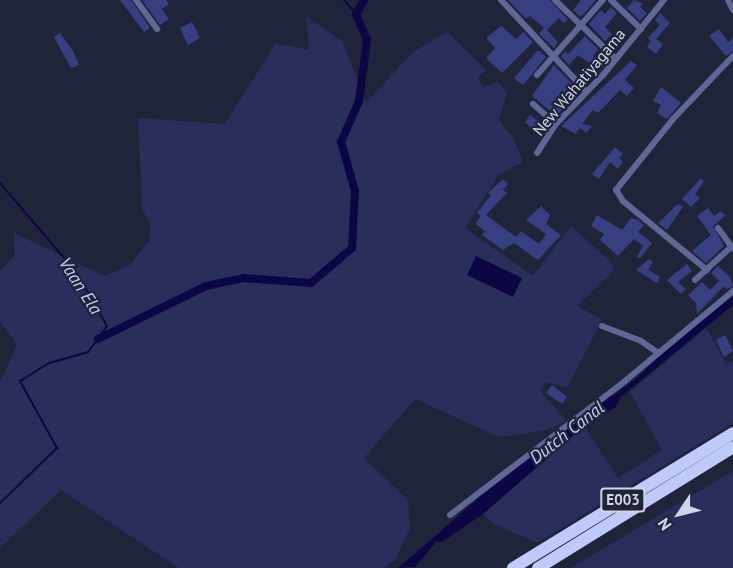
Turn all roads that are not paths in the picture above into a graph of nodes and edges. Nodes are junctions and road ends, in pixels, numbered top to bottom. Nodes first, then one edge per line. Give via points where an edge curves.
1 (136, 0) edge
2 (501, 0) edge
3 (555, 0) edge
4 (603, 0) edge
5 (611, 0) edge
6 (664, 0) edge
7 (728, 0) edge
8 (733, 10) edge
9 (581, 25) junction
10 (157, 29) dead end
11 (641, 29) junction
12 (733, 56) edge
13 (553, 58) junction
14 (616, 58) junction
15 (537, 75) dead end
16 (586, 91) junction
17 (533, 104) dead end
18 (556, 124) junction
19 (537, 153) dead end
20 (718, 228) dead end
21 (732, 248) edge
22 (707, 270) junction
23 (695, 280) dead end
24 (733, 291) edge
25 (602, 326) dead end
26 (658, 353) junction
27 (733, 433) edge
28 (733, 447) edge
29 (450, 515) dead end
30 (513, 568) edge
31 (538, 568) edge

1 - 10 street
2 - 13 street
3 - 9 street
4 - 9 street
5 - 11 street
6 - 11 street, New Wahatiyagama
7 - 8 street
9 - 13 street
9 - 14 street
11 - 14 street, New Wahatiyagama
12 - 22 street via 667,126 616,190 628,207
13 - 15 street
13 - 16 street
14 - 16 street, New Wahatiyagama
16 - 18 street, New Wahatiyagama
17 - 18 street
18 - 19 street, New Wahatiyagama
20 - 21 street
21 - 22 street
22 - 23 street
24 - 26 street
25 - 26 street via 641,341
26 - 29 street
27 - 30 highway, E003
28 - 31 highway, E003

